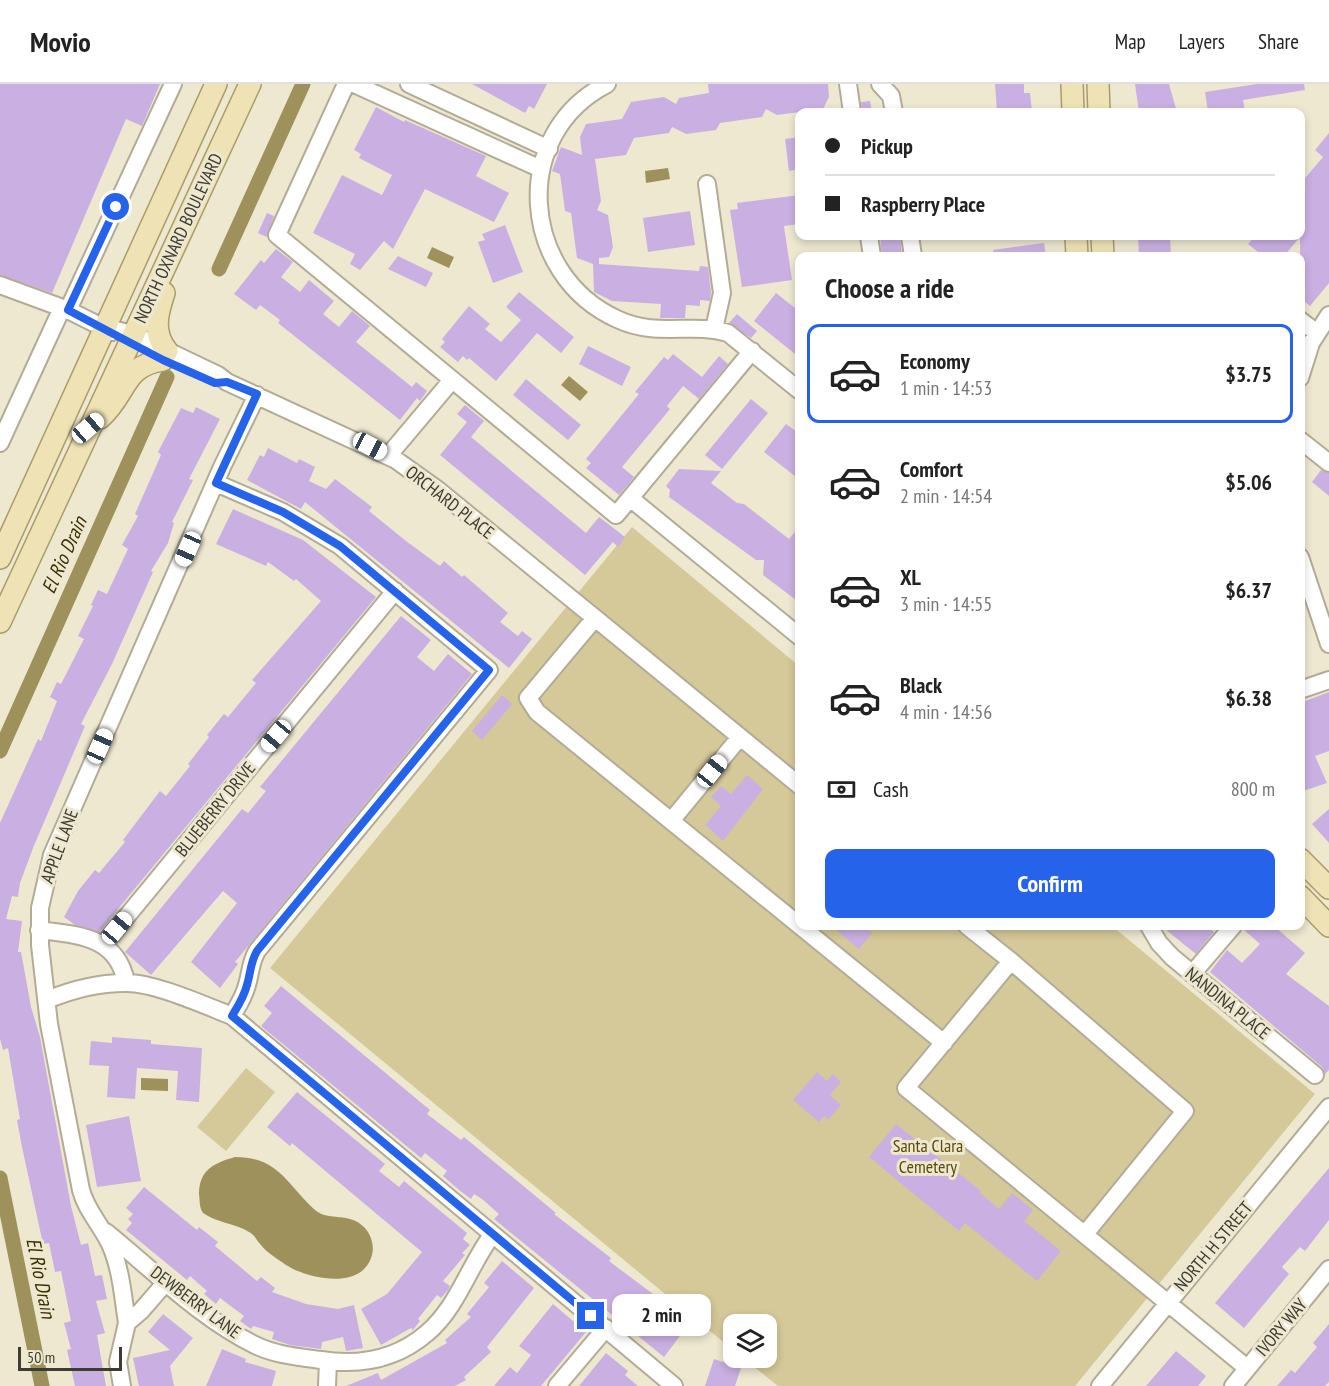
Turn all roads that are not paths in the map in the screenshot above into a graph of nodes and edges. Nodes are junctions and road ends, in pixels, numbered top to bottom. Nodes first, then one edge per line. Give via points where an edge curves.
1 (173, 84) edge
2 (216, 84) edge
3 (250, 84) edge
4 (346, 84) edge
5 (354, 84) edge
6 (409, 84) edge
7 (607, 84) edge
8 (848, 84) edge
9 (880, 84) edge
10 (1072, 84) edge
11 (1098, 84) edge
12 (851, 108) edge
13 (893, 108) edge
14 (1073, 108) edge
15 (1099, 108) edge
16 (549, 148) junction
17 (541, 170) junction
18 (207, 177) junction
19 (707, 184) dead end
20 (0, 285) edge
21 (65, 309) junction
22 (1329, 315) edge
23 (1305, 324) edge
24 (104, 327) junction
25 (714, 329) junction
26 (1317, 333) junction
27 (130, 338) junction
28 (752, 351) junction
29 (165, 355) junction
30 (1305, 365) edge
31 (456, 383) junction
32 (795, 387) edge
33 (257, 394) junction
34 (88, 428) junction
35 (0, 443) edge
36 (1305, 444) edge
37 (393, 459) junction
38 (1329, 463) edge
39 (216, 483) junction
40 (630, 498) junction
41 (0, 558) edge
42 (395, 591) junction
43 (1306, 596) edge
44 (595, 618) junction
45 (0, 622) edge
46 (795, 633) edge
47 (1329, 644) edge
48 (1329, 680) edge
49 (1305, 688) edge
50 (740, 737) junction
51 (795, 782) edge
52 (671, 821) junction
53 (1305, 864) edge
54 (1329, 888) edge
55 (1305, 901) edge
56 (795, 922) edge
57 (1329, 926) edge
58 (39, 930) junction
59 (805, 930) edge
60 (972, 930) edge
61 (1151, 930) edge
62 (1230, 930) edge
63 (104, 944) junction
64 (1011, 961) junction
65 (1192, 974) junction
66 (126, 982) junction
67 (47, 1000) junction
68 (232, 1016) junction
69 (944, 1043) junction
70 (1315, 1075) dead end
71 (1329, 1107) edge
72 (99, 1227) junction
73 (1085, 1234) junction
74 (492, 1235) junction
75 (1329, 1269) edge
76 (166, 1281) junction
77 (1166, 1303) junction
78 (127, 1323) junction
79 (606, 1328) junction
80 (328, 1361) junction
81 (1247, 1368) junction
82 (122, 1386) edge
83 (327, 1386) edge
84 (557, 1386) edge
85 (674, 1386) edge
86 (1100, 1386) edge
87 (1233, 1386) edge

1 - 21 street
2 - 24 main road, NORTH OXNARD BOULEVARD
3 - 18 main road, NORTH OXNARD BOULEVARD
4 - 31 street via 277,235
5 - 17 street
6 - 16 street
7 - 16 street via 577,106
8 - 12 street
9 - 13 street via 891,96
10 - 14 main road
11 - 15 main road
16 - 17 street
17 - 25 street via 538,207 544,239 558,267 578,292 603,312 632,325 663,331
18 - 27 main road, NORTH OXNARD BOULEVARD
18 - 29 main road via 156,317
19 - 25 street via 722,293
20 - 21 street, ORCHARD PLACE
21 - 24 street, ORCHARD PLACE
21 - 35 street
22 - 26 street
23 - 26 street
24 - 27 street, ORCHARD PLACE
24 - 41 main road, NORTH OXNARD BOULEVARD
25 - 28 street via 729,333
26 - 30 street
27 - 29 street, ORCHARD PLACE
27 - 34 main road, NORTH OXNARD BOULEVARD
28 - 32 street
28 - 40 street
29 - 33 street, ORCHARD PLACE
29 - 34 main road via 132,373 108,411
31 - 37 street
31 - 40 street via 616,515
33 - 37 street, ORCHARD PLACE
33 - 39 street, APPLE LANE
34 - 45 main road, NORTH OXNARD BOULEVARD
36 - 38 street
37 - 44 street, ORCHARD PLACE via 438,490
39 - 42 street via 314,528
39 - 58 street, APPLE LANE via 52,855
40 - 46 street
42 - 63 street, BLUEBERRY DRIVE
42 - 68 street via 489,670 257,951 250,962 242,1002
43 - 47 street
44 - 50 street, ORCHARD PLACE
44 - 52 street via 530,695 530,704
48 - 49 street
50 - 51 street, ORCHARD PLACE
50 - 52 street
52 - 56 street
53 - 54 main road
55 - 57 main road
58 - 63 street
58 - 67 street, APPLE LANE
59 - 69 street
60 - 64 street
61 - 65 street, NANDINA PLACE via 1159,943
62 - 65 street
63 - 66 street via 123,966
64 - 69 street
64 - 73 street via 1185,1111
65 - 70 street, NANDINA PLACE
66 - 67 street via 71,991
66 - 68 street
67 - 72 street, APPLE LANE via 82,1193
68 - 74 street
69 - 73 street via 906,1088
71 - 77 street, NORTH H STREET
72 - 76 street, DEWBERRY LANE
72 - 78 street, APPLE LANE via 119,1272
73 - 77 street
74 - 79 street
74 - 80 street, DEWBERRY LANE via 447,1312 428,1333 404,1349 377,1359 353,1364
75 - 81 street, IVORY WAY
76 - 78 street
76 - 80 street, DEWBERRY LANE via 226,1329 256,1346
77 - 81 street
77 - 86 street, NORTH H STREET
78 - 82 street, APPLE LANE via 118,1362
79 - 84 street
79 - 85 street
80 - 83 street
81 - 87 street, IVORY WAY

